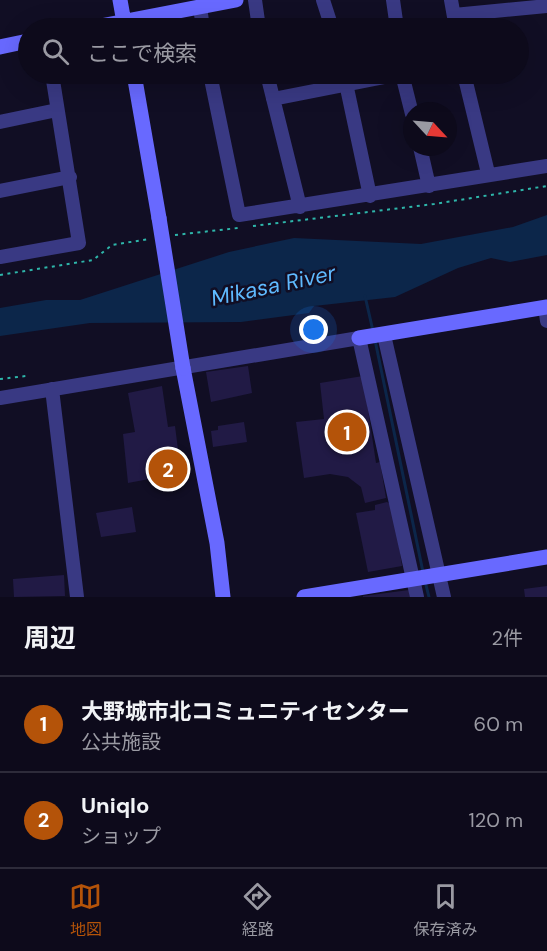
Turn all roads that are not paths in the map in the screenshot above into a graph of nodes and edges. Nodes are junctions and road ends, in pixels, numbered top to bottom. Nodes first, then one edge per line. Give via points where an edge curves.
1 (120, 0) edge
2 (236, 0) edge
3 (255, 0) edge
4 (323, 0) edge
5 (393, 0) edge
6 (451, 0) edge
7 (547, 6) edge
8 (200, 7) junction
9 (123, 18) edge
10 (154, 18) edge
11 (202, 18) edge
12 (258, 18) edge
13 (329, 18) edge
14 (396, 18) edge
15 (454, 18) edge
16 (478, 18) edge
17 (18, 43) edge
18 (0, 47) edge
19 (53, 84) edge
20 (136, 84) edge
21 (212, 84) edge
22 (269, 84) edge
23 (328, 84) edge
24 (347, 84) edge
25 (404, 84) edge
26 (466, 84) edge
27 (273, 99) junction
28 (409, 102) edge
29 (57, 110) junction
30 (0, 122) edge
31 (422, 156) edge
32 (547, 166) edge
33 (488, 173) junction
34 (70, 177) junction
35 (429, 186) junction
36 (0, 191) edge
37 (370, 196) junction
38 (300, 207) junction
39 (0, 257) edge
40 (546, 312) edge
41 (384, 335) junction
42 (359, 338) junction
43 (183, 368) junction
44 (52, 389) junction
45 (0, 398) edge
46 (547, 558) edge
47 (439, 576) junction
48 (413, 580) junction
49 (77, 597) edge
50 (223, 597) edge
51 (304, 597) edge
52 (417, 597) edge
53 (444, 597) edge

1 - 9 street
2 - 8 street
3 - 12 street
4 - 13 street
5 - 14 street
6 - 15 street
7 - 16 street
8 - 10 street
8 - 11 street
17 - 18 street
19 - 29 street
20 - 43 street, bridge
21 - 38 street via 239,215
22 - 27 street
23 - 27 street
24 - 37 street
25 - 28 street
26 - 33 street
27 - 38 street
29 - 30 street
29 - 34 street
31 - 35 street
32 - 33 street
33 - 35 street
34 - 36 street
34 - 39 street via 79,243
35 - 37 street
37 - 38 street
40 - 41 street
41 - 42 street
41 - 47 street
42 - 43 street
42 - 48 street
43 - 44 street
43 - 50 street via 217,543
44 - 45 street
44 - 49 street
46 - 47 street
47 - 48 street
47 - 53 street
48 - 51 street
48 - 52 street

